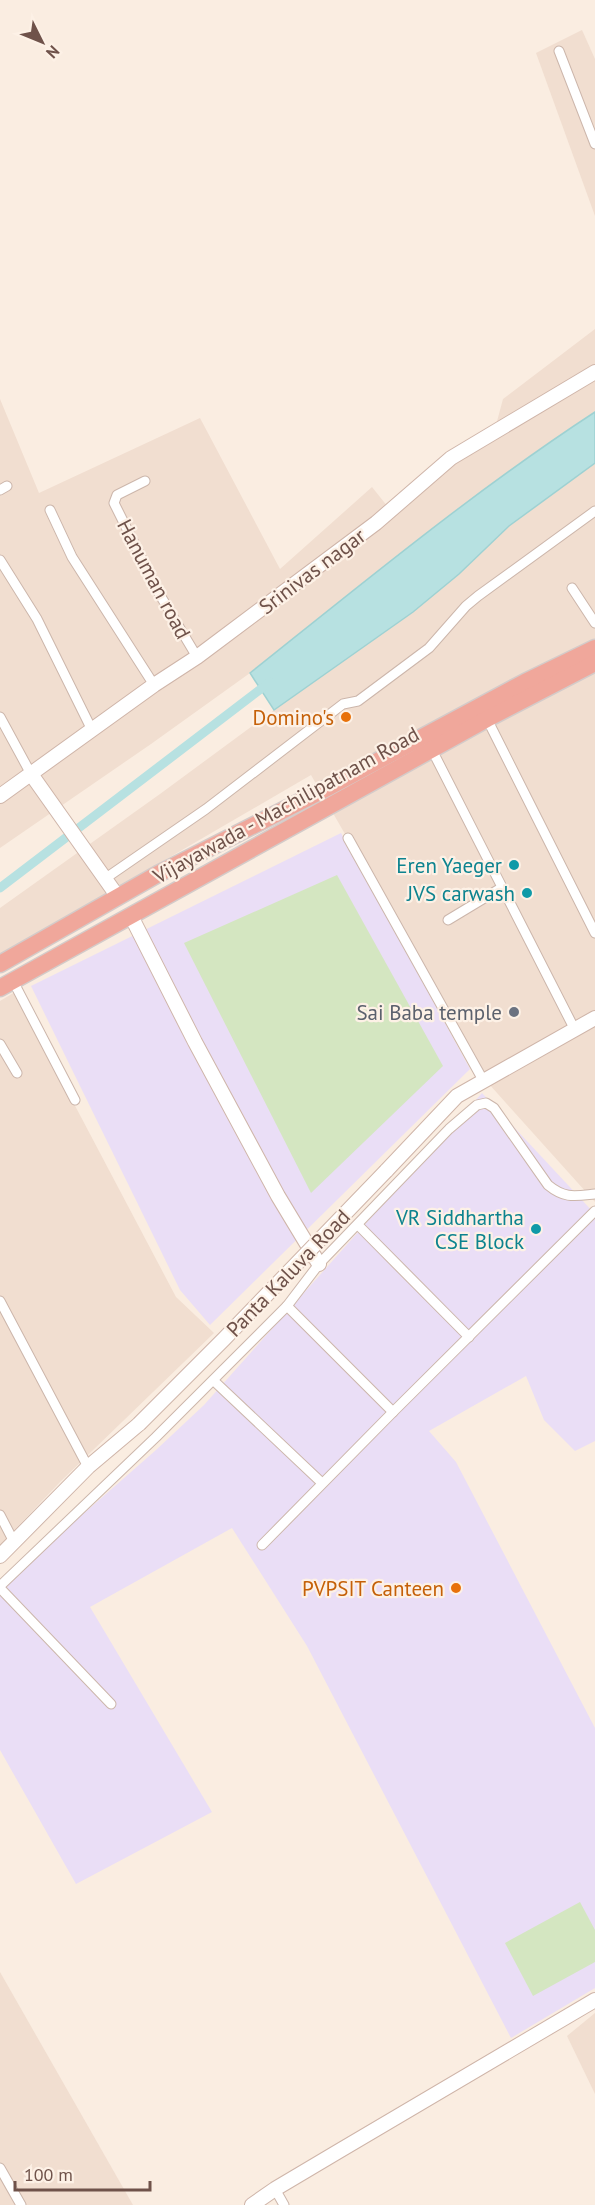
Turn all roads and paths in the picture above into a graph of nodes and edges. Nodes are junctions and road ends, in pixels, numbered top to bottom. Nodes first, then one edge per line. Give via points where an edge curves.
1 (559, 51) dead end
2 (595, 144) edge
3 (595, 372) edge
4 (145, 481) dead end
5 (50, 510) dead end
6 (595, 512) edge
7 (0, 560) edge
8 (572, 588) dead end
9 (595, 623) edge
10 (595, 648) edge
11 (197, 657) junction
12 (594, 666) edge
13 (154, 685) junction
14 (0, 717) edge
15 (487, 719) junction
16 (92, 730) junction
17 (432, 750) junction
18 (31, 774) junction
19 (0, 796) edge
20 (348, 838) dead end
21 (106, 878) junction
22 (501, 888) junction
23 (118, 897) junction
24 (131, 916) junction
25 (448, 920) dead end
26 (595, 933) edge
27 (0, 964) edge
28 (7, 984) edge
29 (595, 1018) edge
30 (575, 1030) junction
31 (0, 1044) edge
32 (17, 1072) dead end
33 (483, 1080) junction
34 (75, 1100) dead end
35 (595, 1194) edge
36 (595, 1211) edge
37 (358, 1225) junction
38 (319, 1264) junction
39 (0, 1301) edge
40 (287, 1306) junction
41 (469, 1336) junction
42 (213, 1381) junction
43 (393, 1412) junction
44 (88, 1467) junction
45 (322, 1483) junction
46 (0, 1515) edge
47 (14, 1542) junction
48 (262, 1545) dead end
49 (0, 1556) edge
50 (0, 1587) edge
51 (111, 1704) dead end
52 (595, 2000) edge
53 (0, 2168) edge
54 (275, 2189) junction
55 (21, 2205) edge
56 (252, 2205) edge
57 (284, 2205) edge

1 - 2 street
3 - 11 street, Srinivas nagar via 451,458 376,523
4 - 11 street, Hanuman road via 117,495 114,503 160,595
5 - 13 street via 72,557
6 - 21 street via 478,596 429,648 358,700 343,704 206,809
7 - 16 street via 37,619
8 - 9 street
10 - 23 highway, Vijayawada - Machilipatnam Road
11 - 13 street, Srinivas nagar
12 - 15 highway, Vijayawada - Machilipatnam Road
13 - 16 street, Srinivas nagar
14 - 18 street
15 - 17 highway, Vijayawada - Machilipatnam Road
15 - 26 street
16 - 18 street, Srinivas nagar
17 - 22 street
17 - 24 highway, Vijayawada - Machilipatnam Road
18 - 19 street, Srinivas nagar
18 - 21 street
20 - 33 street
21 - 23 street
22 - 25 street
22 - 30 street
23 - 27 highway, Vijayawada - Machilipatnam Road
24 - 28 highway, Vijayawada - Machilipatnam Road
24 - 38 street via 278,1196
28 - 34 street
29 - 30 street, Panta Kaluva Road
30 - 33 street, Panta Kaluva Road
31 - 32 street
33 - 44 street, Panta Kaluva Road, bridge via 457,1096 224,1339 139,1424
35 - 37 street via 557,1193 494,1108 482,1103 449,1129
36 - 41 street
37 - 38 street
37 - 41 street
38 - 40 street
39 - 44 street
40 - 42 street
40 - 43 street
41 - 43 street
42 - 45 street
42 - 50 street
43 - 45 street
44 - 47 street, Panta Kaluva Road
45 - 48 street
46 - 47 street
47 - 49 street, Panta Kaluva Road
50 - 51 street
52 - 54 street
53 - 55 street
54 - 56 street
54 - 57 street

